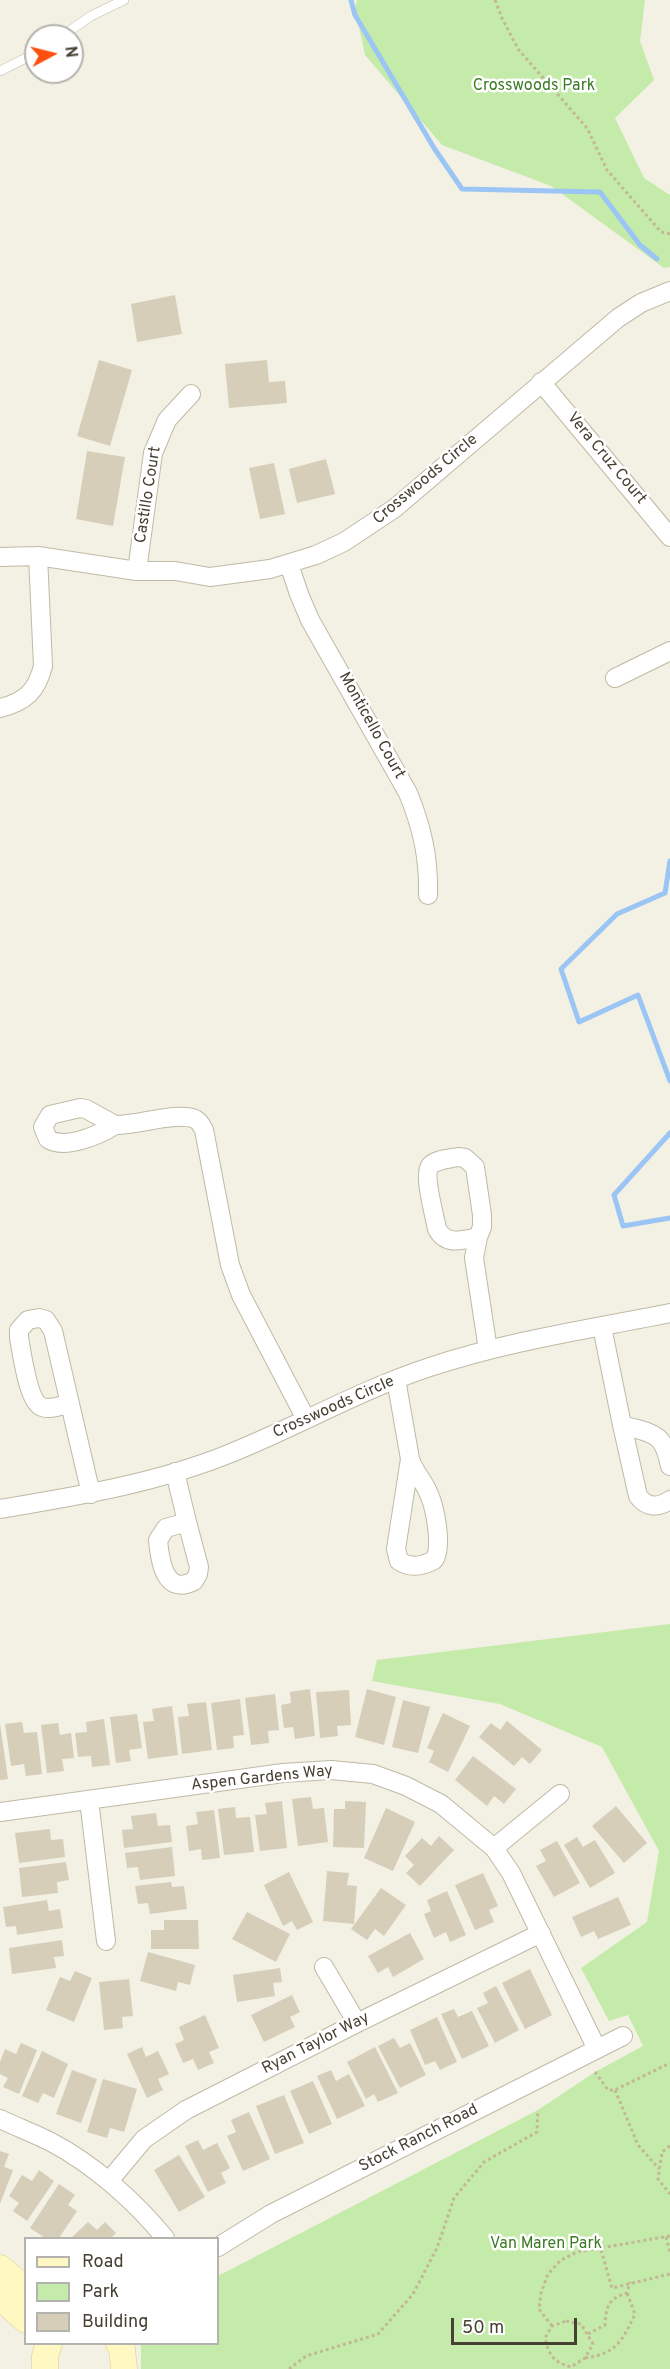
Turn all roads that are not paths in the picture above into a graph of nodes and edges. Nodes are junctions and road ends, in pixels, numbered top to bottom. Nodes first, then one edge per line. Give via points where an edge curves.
1 (124, 0) edge
2 (79, 24) edge
3 (24, 59) edge
4 (0, 71) edge
5 (670, 291) edge
6 (541, 382) junction
7 (191, 394) dead end
8 (670, 537) edge
9 (38, 556) junction
10 (0, 557) edge
11 (289, 564) junction
12 (137, 571) junction
13 (670, 651) edge
14 (615, 678) dead end
15 (0, 708) edge
16 (428, 895) dead end
17 (115, 1125) dead end
18 (478, 1238) junction
19 (670, 1313) edge
20 (602, 1327) junction
21 (488, 1350) junction
22 (396, 1379) junction
23 (70, 1404) junction
24 (306, 1419) junction
25 (622, 1425) junction
26 (410, 1459) junction
27 (670, 1466) edge
28 (175, 1472) junction
29 (91, 1494) junction
30 (670, 1500) edge
31 (0, 1509) edge
32 (187, 1522) dead end
33 (560, 1794) dead end
34 (89, 1800) junction
35 (0, 1812) edge
36 (494, 1848) junction
37 (541, 1934) junction
38 (106, 1941) dead end
39 (324, 1966) dead end
40 (357, 2023) junction
41 (622, 2036) dead end
42 (597, 2049) junction
43 (0, 2119) edge
44 (108, 2181) junction
45 (164, 2237) edge
46 (219, 2246) edge
47 (0, 2268) edge
48 (24, 2288) edge
49 (0, 2296) edge
50 (24, 2318) edge
51 (48, 2345) edge
52 (45, 2369) edge

1 - 2 lane
3 - 4 lane
5 - 6 street, Crosswoods Circle via 618,318
6 - 8 street, Vera Cruz Court
6 - 11 street, Crosswoods Circle via 379,520 344,542
7 - 12 street, Castillo Court via 167,420 153,453
9 - 10 street, Crosswoods Circle
9 - 12 street, Crosswoods Circle
9 - 15 street via 43,666 40,680 25,698
11 - 12 street, Crosswoods Circle via 210,577 175,571
11 - 16 street, Monticello Court via 310,620 408,793 426,848
13 - 14 street
17 - 24 street via 183,1117 201,1124 230,1265 241,1295
18 - 18 street via 482,1215 474,1167 465,1158 437,1161 427,1176 440,1235 455,1241
18 - 21 street via 474,1258
19 - 20 street, Crosswoods Circle
20 - 21 street, Crosswoods Circle
20 - 25 street
21 - 22 street, Crosswoods Circle
22 - 24 street, Crosswoods Circle
22 - 26 street
23 - 23 street via 46,1408 34,1402 19,1338 19,1330 28,1320 39,1318 51,1326
23 - 29 street
24 - 28 street, Crosswoods Circle via 224,1456
25 - 27 street via 654,1434 663,1441
25 - 30 street via 638,1496 654,1506
26 - 26 street via 414,1472 428,1490 439,1546 434,1560 413,1566 399,1561 396,1549
28 - 29 street, Crosswoods Circle
28 - 32 street
29 - 31 street, Crosswoods Circle
33 - 36 street
34 - 35 street, Aspen Gardens Way
34 - 36 street, Aspen Gardens Way via 283,1773 331,1770 373,1774 441,1804
34 - 38 street
36 - 37 street, Aspen Gardens Way
37 - 40 street, Ryan Taylor Way
37 - 42 street, Aspen Gardens Way
39 - 40 street
40 - 44 street, Ryan Taylor Way via 186,2110 144,2139
41 - 42 street, Stock Ranch Road
42 - 46 street, Stock Ranch Road via 271,2214
43 - 44 street via 53,2143
44 - 45 street
47 - 48 street
49 - 50 street
51 - 52 street

